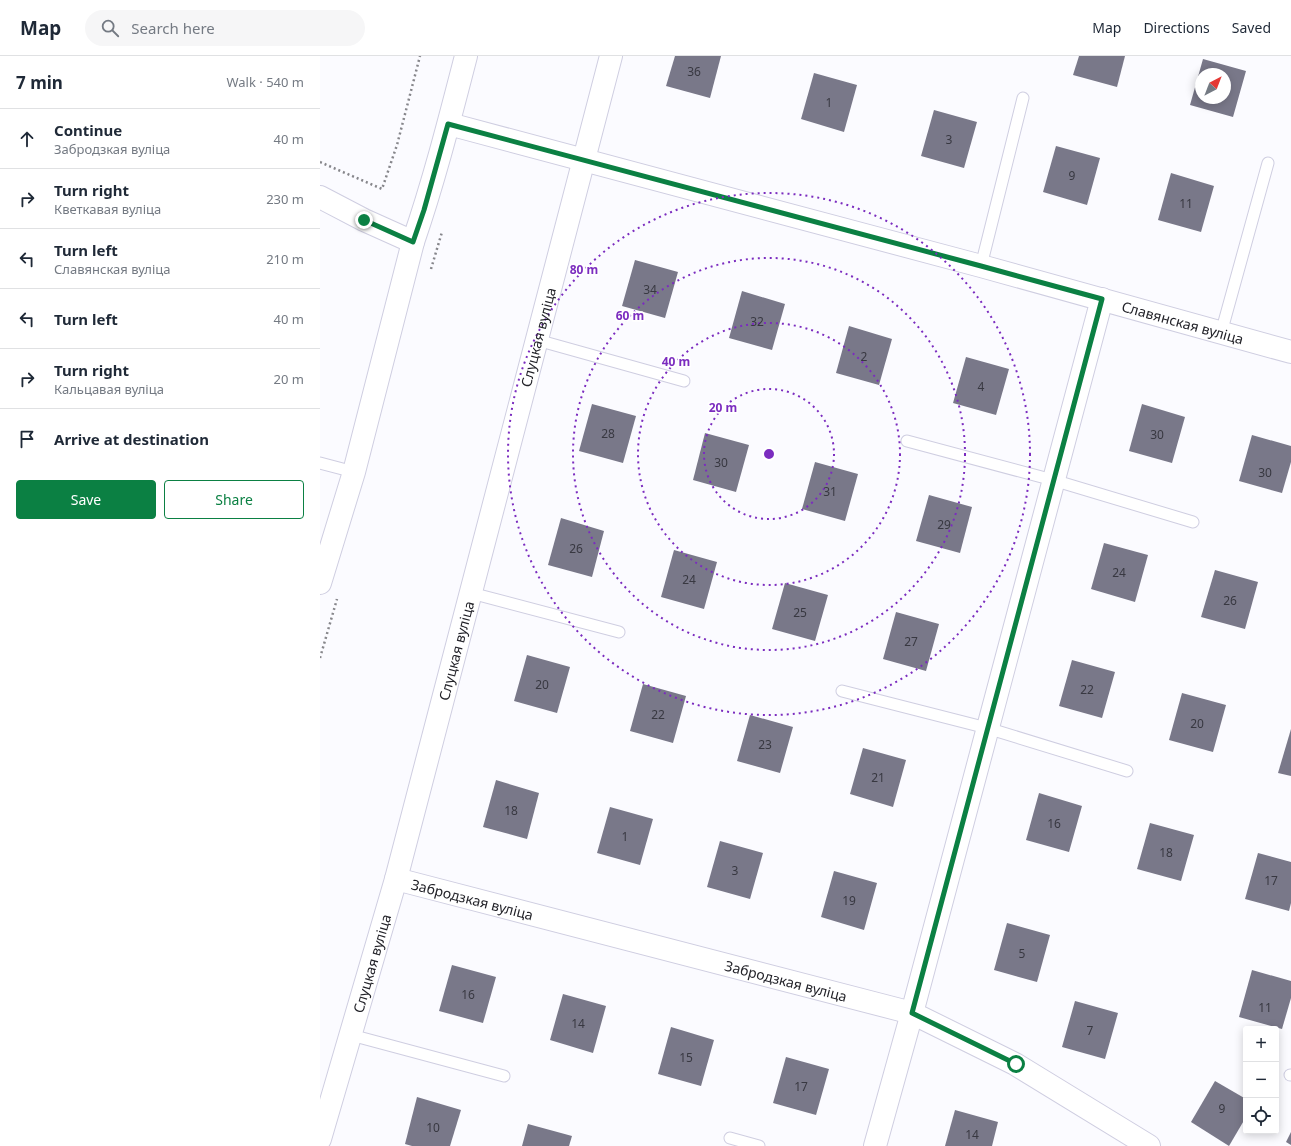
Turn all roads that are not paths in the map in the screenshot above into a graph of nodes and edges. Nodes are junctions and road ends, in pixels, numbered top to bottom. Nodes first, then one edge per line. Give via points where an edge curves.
1 (466, 56) edge
2 (611, 56) edge
3 (1023, 98) dead end
4 (448, 124) junction
5 (584, 160) junction
6 (1268, 163) dead end
7 (320, 198) edge
8 (413, 242) junction
9 (981, 266) junction
10 (1102, 299) junction
11 (1221, 333) junction
12 (537, 340) junction
13 (1291, 352) edge
14 (684, 381) dead end
15 (907, 442) dead end
16 (320, 463) edge
17 (354, 472) junction
18 (1053, 480) junction
19 (1193, 522) dead end
20 (320, 583) edge
21 (471, 593) junction
22 (619, 632) dead end
23 (842, 691) dead end
24 (987, 728) junction
25 (1127, 772) dead end
26 (396, 879) junction
27 (912, 1013) junction
28 (351, 1035) junction
29 (504, 1076) dead end
30 (730, 1138) dead end
31 (320, 1139) edge
32 (759, 1146) edge
33 (875, 1146) edge
34 (1149, 1146) edge

1 - 4 street
2 - 5 street, Слуцкая вуліца
3 - 9 lane
4 - 5 street, Славянская вуліца
4 - 8 street
5 - 9 street, Славянская вуліца
5 - 12 street, Слуцкая вуліца
6 - 11 lane
7 - 8 street
8 - 17 street
9 - 10 street, Славянская вуліца
10 - 11 street, Славянская вуліца
10 - 18 street
11 - 13 street, Славянская вуліца
12 - 14 lane
12 - 21 street, Слуцкая вуліца
15 - 18 lane
16 - 17 lane
17 - 20 street
18 - 19 lane
18 - 24 street
21 - 22 lane
21 - 26 street, Слуцкая вуліца
23 - 24 lane
24 - 25 lane
24 - 27 street
26 - 27 street, Забродзкая вуліца
26 - 28 street, Слуцкая вуліца
27 - 33 street
27 - 34 street, Забродзкая вуліца via 1016,1064
28 - 29 lane
28 - 31 street, Слуцкая вуліца
30 - 32 lane

